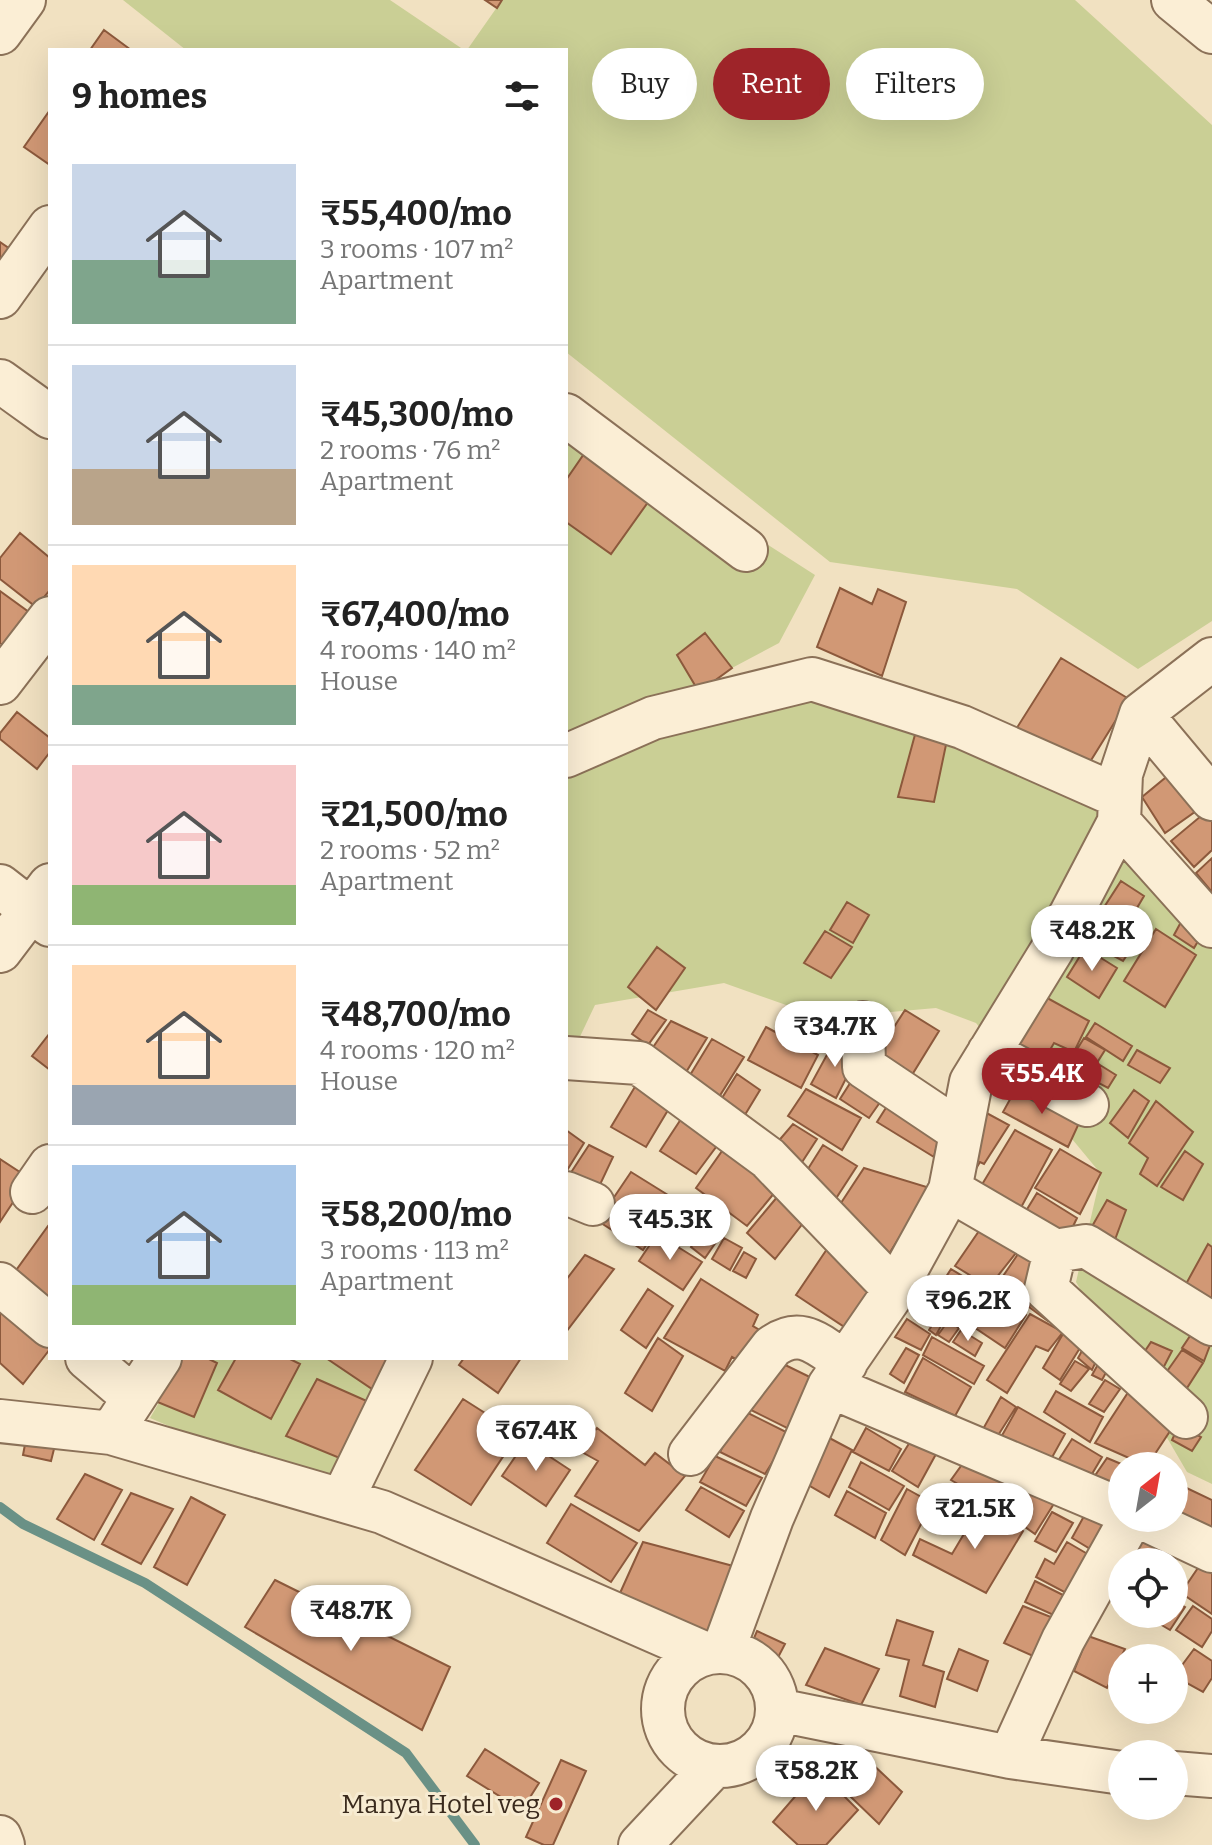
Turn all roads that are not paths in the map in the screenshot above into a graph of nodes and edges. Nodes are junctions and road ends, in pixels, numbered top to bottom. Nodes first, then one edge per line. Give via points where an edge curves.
1 (24, 0) edge
2 (1173, 0) edge
3 (1212, 32) edge
4 (0, 33) edge
5 (48, 230) edge
6 (0, 297) edge
7 (568, 416) edge
8 (746, 550) dead end
9 (48, 621) edge
10 (1212, 659) edge
11 (0, 683) edge
12 (1141, 714) junction
13 (568, 755) edge
14 (1212, 799) edge
15 (1120, 810) junction
16 (33, 902) edge
17 (1212, 926) edge
18 (0, 951) edge
19 (863, 1023) dead end
20 (989, 1052) junction
21 (568, 1058) edge
22 (1087, 1105) dead end
23 (961, 1132) junction
24 (950, 1190) junction
25 (1055, 1251) junction
26 (0, 1284) edge
27 (895, 1290) junction
28 (48, 1324) edge
29 (1212, 1324) edge
30 (89, 1360) edge
31 (159, 1360) edge
32 (410, 1360) edge
33 (837, 1374) junction
34 (134, 1398) junction
35 (1186, 1417) dead end
36 (0, 1421) edge
37 (111, 1433) junction
38 (690, 1454) dead end
39 (342, 1500) junction
40 (1108, 1503) edge
41 (1123, 1532) edge
42 (1172, 1532) edge
43 (1212, 1551) edge
44 (714, 1652) junction
45 (778, 1710) junction
46 (1010, 1757) junction
47 (714, 1766) junction
48 (1108, 1771) edge
49 (1188, 1774) edge
50 (1212, 1776) edge
51 (0, 1837) edge
52 (3, 1845) edge
53 (640, 1845) edge

1 - 4 street
2 - 3 street
5 - 6 street
7 - 8 street
9 - 11 street
10 - 12 street
12 - 14 street
12 - 15 street via 1121,774
13 - 15 street via 653,718 812,679 962,727
15 - 17 street
15 - 20 street via 1052,950
16 - 18 street
19 - 23 street via 864,1067
20 - 22 street
20 - 23 street via 971,1082
21 - 27 street via 639,1063 768,1158
23 - 24 street
24 - 25 street
24 - 27 street
25 - 29 street via 1086,1246
25 - 35 street via 1046,1289
26 - 28 street
27 - 33 street
30 - 34 street
31 - 34 street
32 - 39 street
33 - 38 street via 801,1336 785,1337
33 - 40 street
33 - 44 street
34 - 37 street
36 - 37 street
37 - 39 street
39 - 44 street via 382,1512
41 - 46 street via 1063,1640
42 - 43 street
44 - 45 street via 755,1663 768,1677
44 - 47 street via 686,1661 673,1675 662,1713 679,1749
45 - 46 street
45 - 47 street via 774,1729 758,1752 733,1765
46 - 48 street
47 - 53 street
49 - 50 street
51 - 52 street

